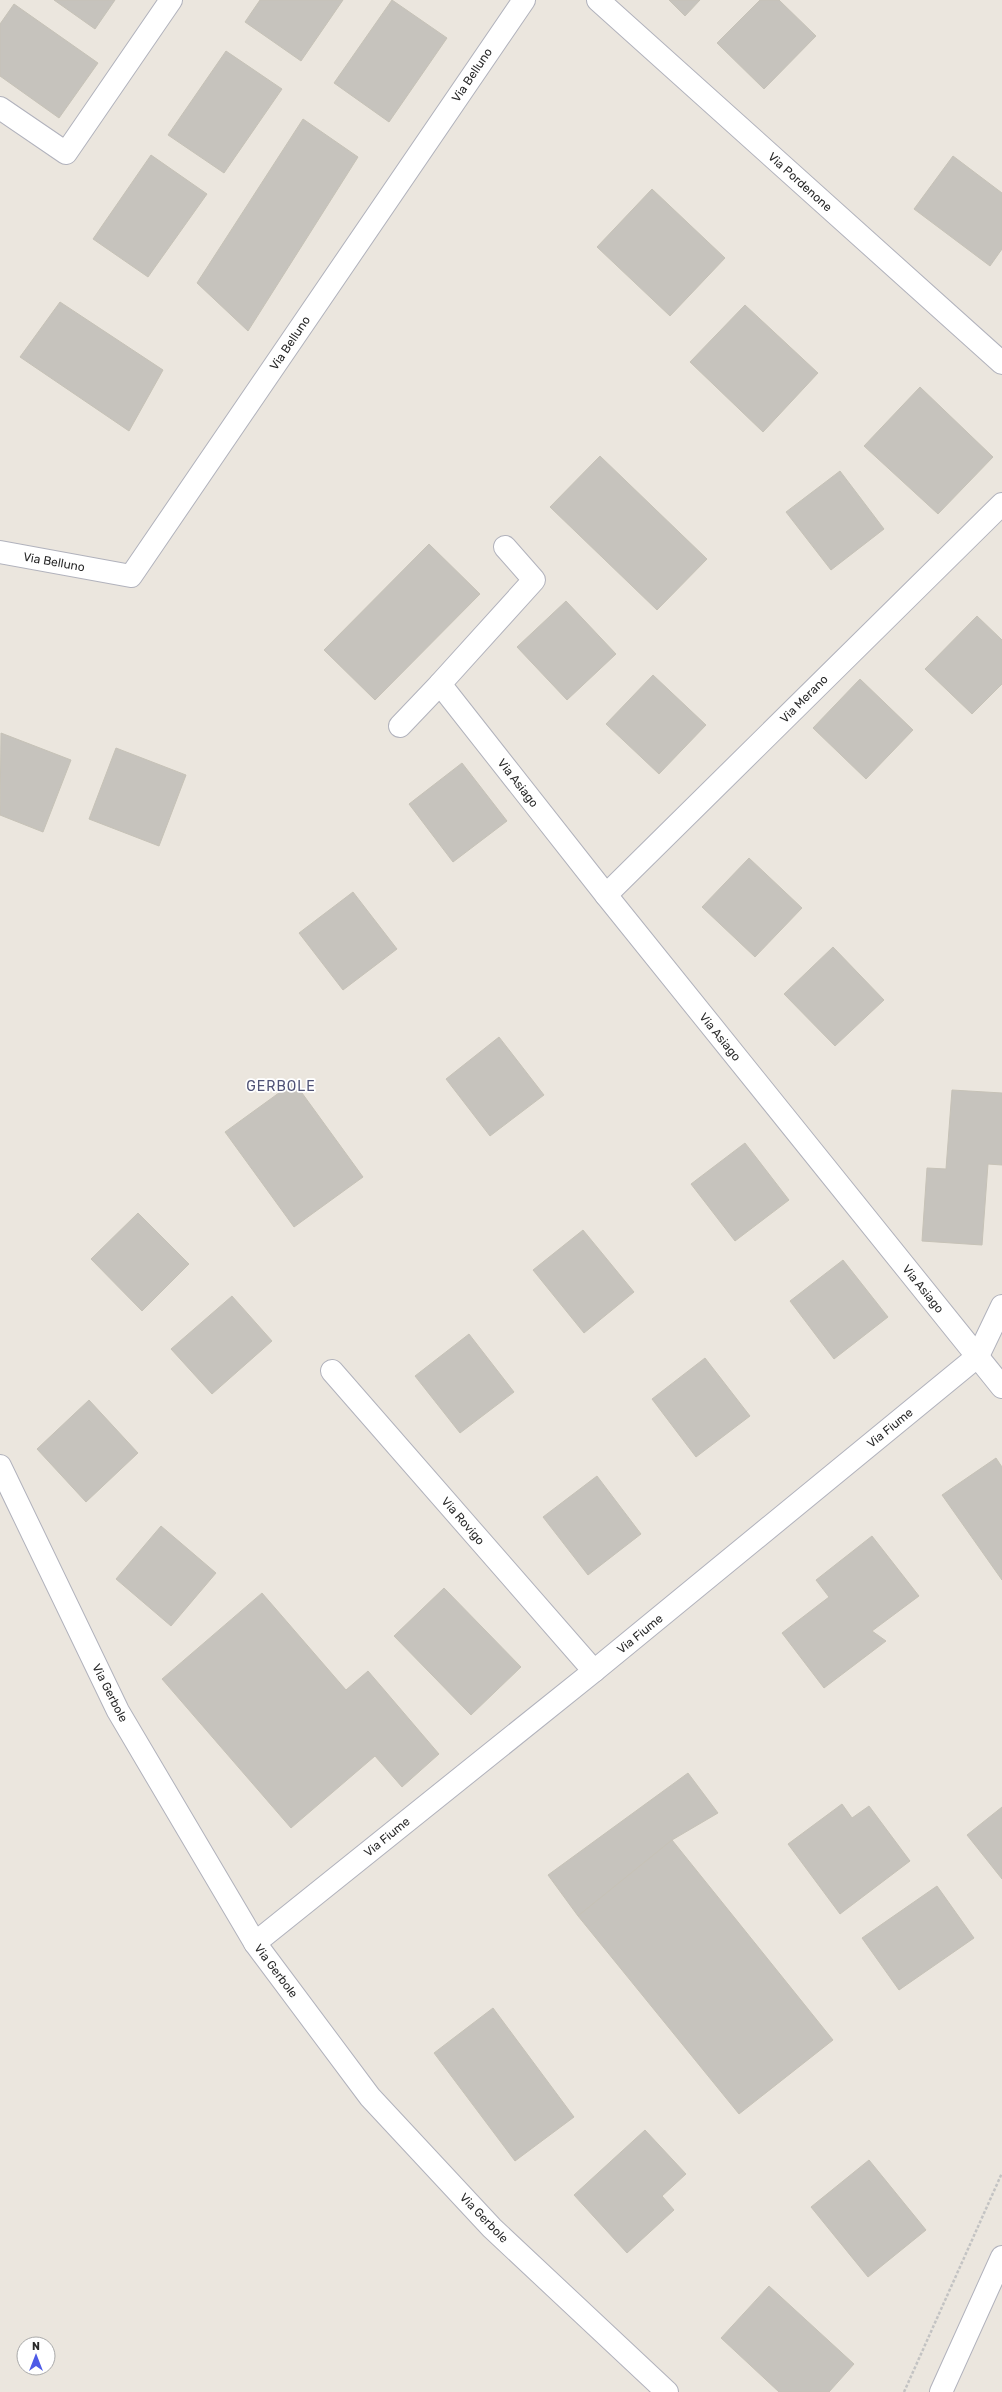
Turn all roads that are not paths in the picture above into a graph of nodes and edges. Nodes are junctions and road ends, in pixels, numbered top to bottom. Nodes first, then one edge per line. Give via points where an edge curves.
1 (171, 0) edge
2 (524, 0) edge
3 (598, 0) edge
4 (0, 108) edge
5 (1002, 363) edge
6 (1002, 504) edge
7 (505, 547) dead end
8 (0, 552) edge
9 (440, 684) junction
10 (400, 726) dead end
11 (606, 895) junction
12 (1002, 1306) edge
13 (978, 1356) junction
14 (332, 1372) dead end
15 (1002, 1387) edge
16 (0, 1466) edge
17 (594, 1671) junction
18 (255, 1943) junction
19 (1002, 2257) edge
20 (667, 2392) edge
21 (941, 2392) edge

1 - 4 street via 66,153
2 - 8 street, Via Belluno via 131,576
3 - 5 street, Via Pordenone
6 - 11 street, Via Merano
7 - 9 street via 534,580
9 - 10 street
9 - 11 street, Via Asiago
11 - 13 street, Via Asiago
12 - 13 street, Via Fiume
13 - 15 street, Via Asiago
13 - 17 street, Via Fiume
14 - 17 street, Via Rovigo
16 - 18 street, Via Gerbole via 118,1711
17 - 18 street, Via Fiume
18 - 20 street, Via Gerbole via 375,2102 492,2228
19 - 21 street

